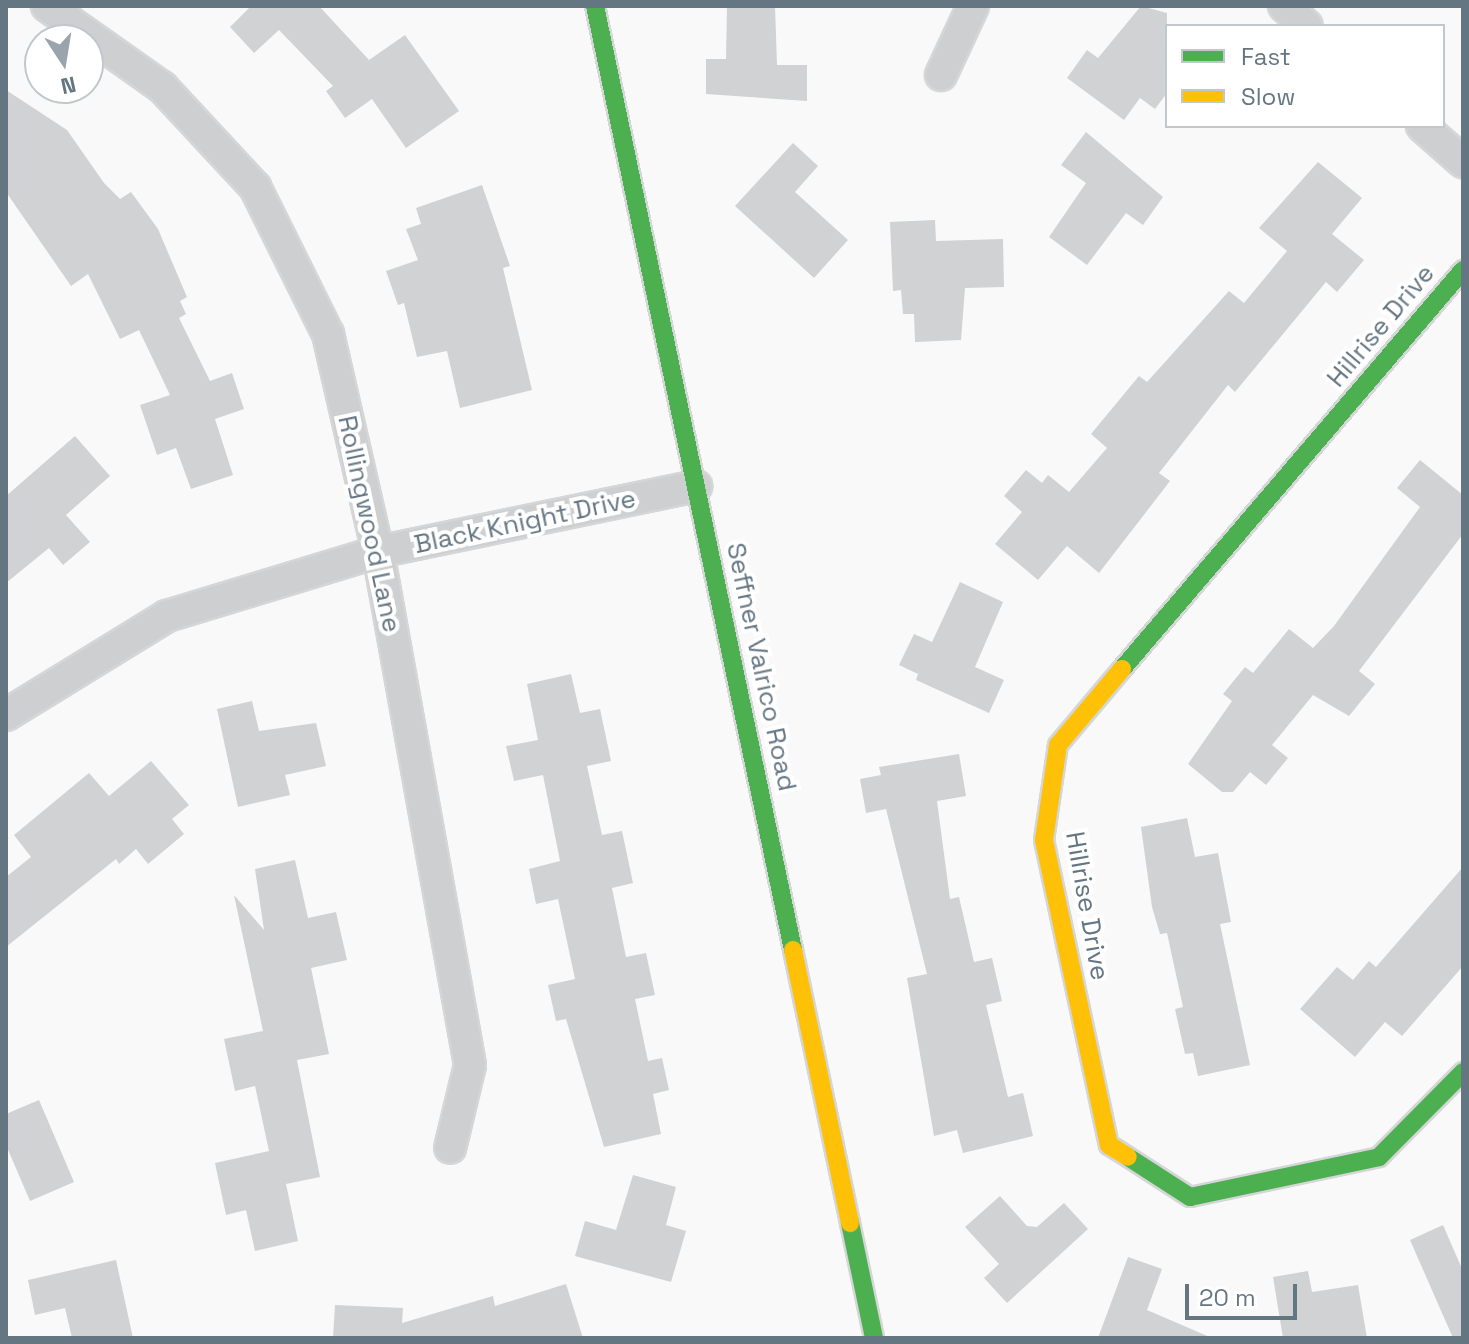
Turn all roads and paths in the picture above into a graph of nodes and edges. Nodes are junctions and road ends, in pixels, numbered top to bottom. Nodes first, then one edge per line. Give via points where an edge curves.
1 (47, 6) edge
2 (595, 6) edge
3 (973, 6) edge
4 (1284, 6) edge
5 (1305, 24) edge
6 (941, 75) dead end
7 (1424, 128) edge
8 (1463, 162) edge
9 (1463, 270) edge
10 (696, 486) junction
11 (378, 552) junction
12 (6, 715) edge
13 (1463, 1072) edge
14 (450, 1148) dead end
15 (874, 1338) edge

1 - 11 street, Rollingwood Lane via 162,87 255,187 328,334
2 - 10 street, Seffner Valrico Road
3 - 6 street
4 - 5 street
7 - 8 street
9 - 13 street, Hillrise Drive via 1058,745 1044,840 1109,1145 1190,1197 1379,1157
10 - 11 street, Black Knight Drive
10 - 15 street, Seffner Valrico Road
11 - 12 street, Black Knight Drive via 167,616
11 - 14 street, Rollingwood Lane via 470,1065

